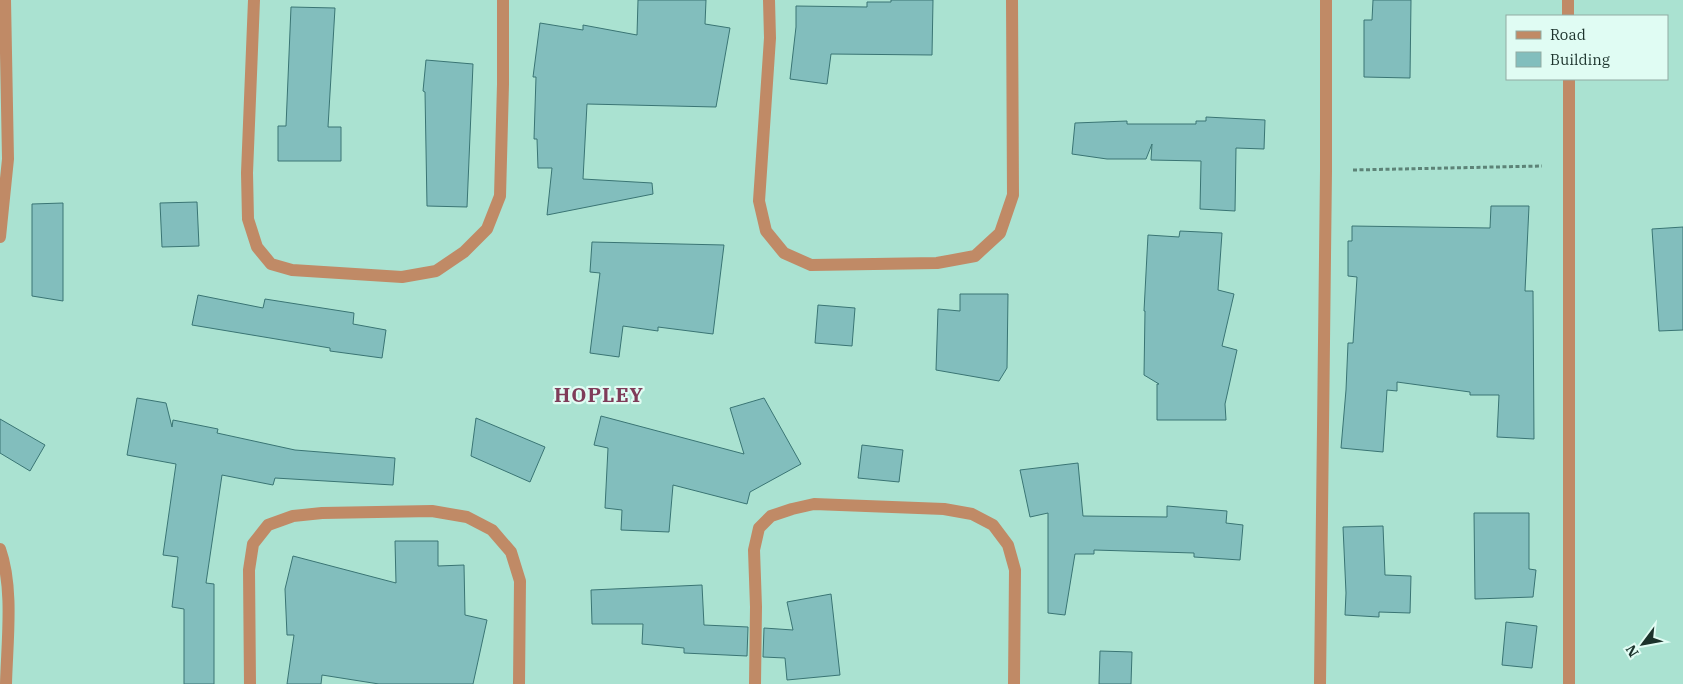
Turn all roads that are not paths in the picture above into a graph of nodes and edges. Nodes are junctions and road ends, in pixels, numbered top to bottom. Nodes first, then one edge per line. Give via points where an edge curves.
1 (5, 0) edge
2 (254, 0) edge
3 (502, 0) edge
4 (769, 0) edge
5 (1012, 0) edge
6 (1326, 0) edge
7 (1568, 0) edge
8 (1568, 15) edge
9 (1569, 80) edge
10 (0, 237) edge
11 (0, 549) edge
12 (6, 684) edge
13 (250, 684) edge
14 (518, 684) edge
15 (755, 684) edge
16 (1014, 684) edge
17 (1320, 684) edge
18 (1569, 684) edge

1 - 10 street via 8,160
2 - 3 street via 247,173 248,219 256,247 271,264 292,270 402,277 436,271 464,252 487,229 500,196
4 - 5 street via 770,38 759,201 766,232 784,253 811,265 936,263 975,256 1000,233 1014,195
6 - 17 street
7 - 8 street
9 - 18 street
11 - 12 street via 6,565 8,594
13 - 14 street via 249,570 252,544 268,525 293,516 322,513 432,512 467,517 492,530 510,552 520,581
15 - 16 street via 754,550 759,528 771,516 814,504 944,509 972,514 993,525 1008,545 1015,570

